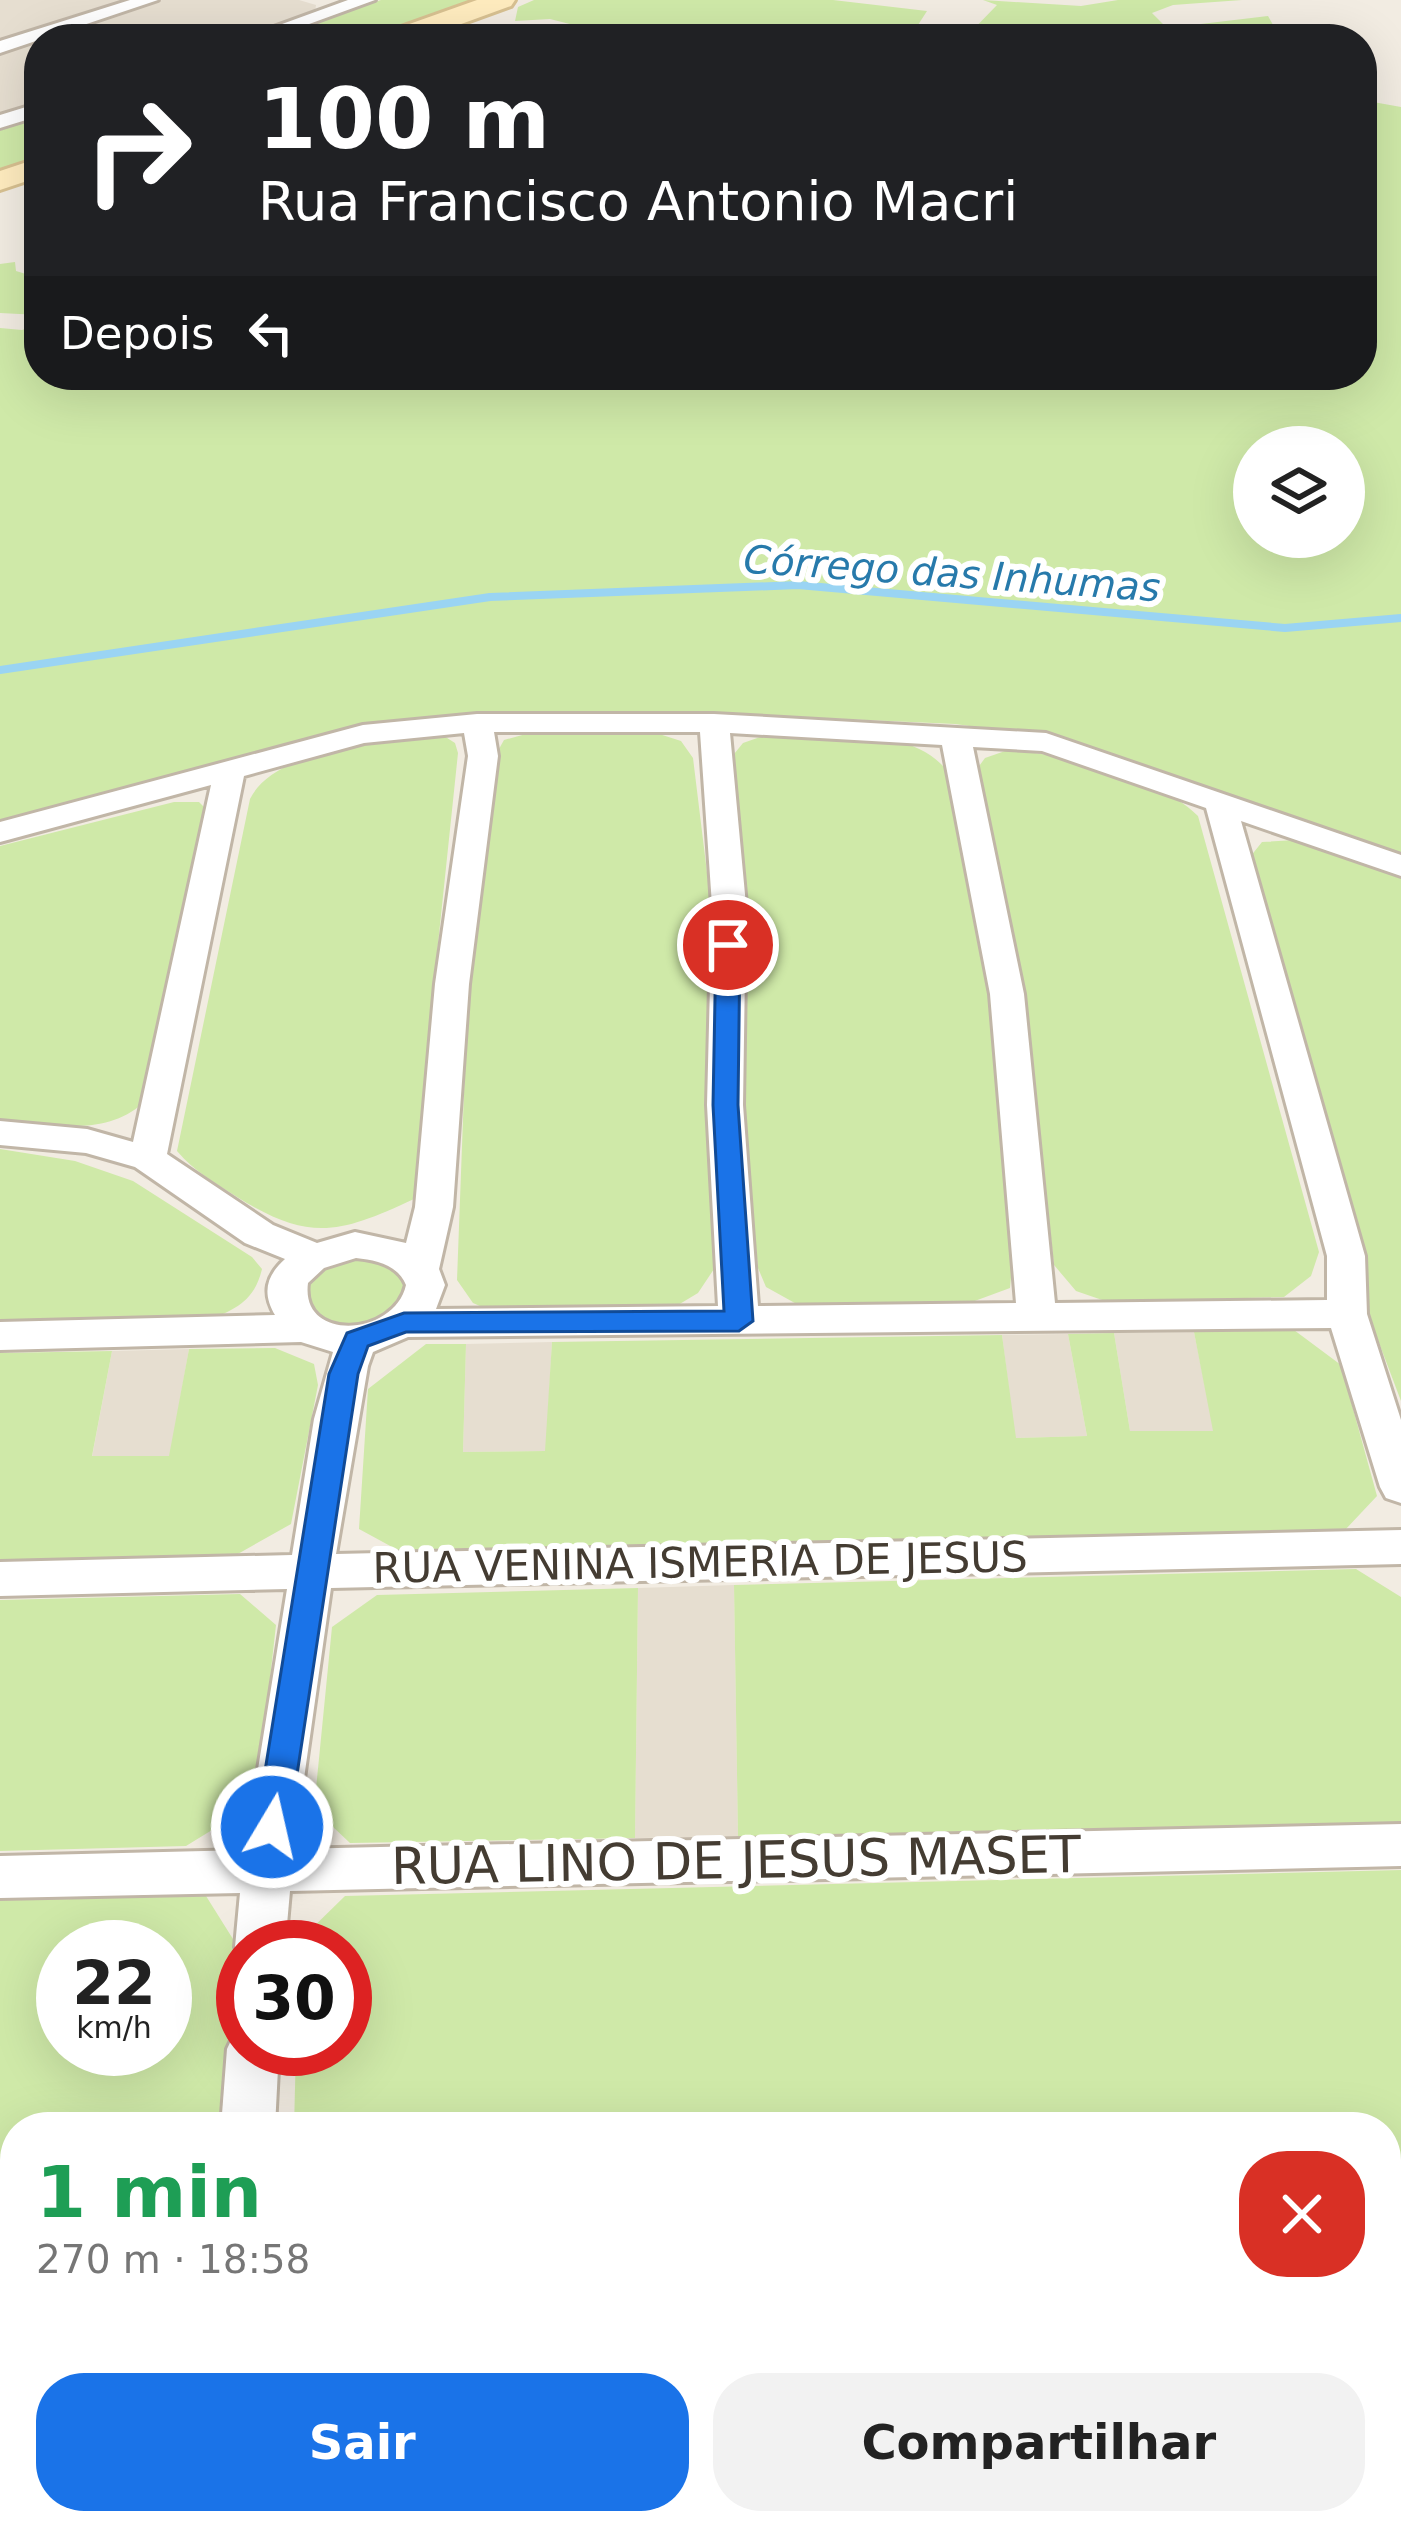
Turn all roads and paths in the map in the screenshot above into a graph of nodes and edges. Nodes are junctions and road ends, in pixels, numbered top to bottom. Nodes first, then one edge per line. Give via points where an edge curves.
1 (149, 0) edge
2 (319, 0) edge
3 (366, 0) edge
4 (502, 0) edge
5 (344, 8) junction
6 (71, 24) edge
7 (295, 24) edge
8 (436, 24) edge
9 (477, 723) junction
10 (714, 723) junction
11 (955, 734) junction
12 (229, 772) junction
13 (1219, 800) junction
14 (0, 832) edge
15 (1401, 866) edge
16 (0, 1133) edge
17 (148, 1157) junction
18 (304, 1264) junction
19 (409, 1287) junction
20 (1347, 1315) junction
21 (1037, 1317) junction
22 (739, 1321) junction
23 (0, 1336) edge
24 (326, 1339) junction
25 (1401, 1487) edge
26 (1401, 1547) edge
27 (312, 1570) junction
28 (0, 1579) edge
29 (1401, 1845) edge
30 (266, 1870) junction
31 (0, 1876) edge
32 (262, 1920) edge
33 (251, 2076) edge
34 (249, 2112) edge

1 - 6 street
2 - 5 street
3 - 5 street
4 - 8 main road
5 - 7 street
9 - 10 street
9 - 12 street via 363,734
9 - 19 street via 482,756 434,1207
10 - 11 street
10 - 22 street via 729,904 725,1105
11 - 13 street via 1046,742
11 - 21 street via 1007,994
12 - 14 street
12 - 17 street
13 - 15 street
13 - 20 street via 1346,1256
16 - 17 street
17 - 18 street
18 - 19 street via 355,1245
18 - 24 street via 284,1300
19 - 22 street via 487,1324
19 - 24 street
20 - 21 street
20 - 25 street
21 - 22 street
23 - 24 street
24 - 27 street
26 - 27 street, RUA VENINA ISMERIA DE JESUS
27 - 28 street, RUA VENINA ISMERIA DE JESUS
27 - 30 street
29 - 30 street, RUA LINO DE JESUS MASET
30 - 31 street, RUA LINO DE JESUS MASET
30 - 32 street
33 - 34 street

